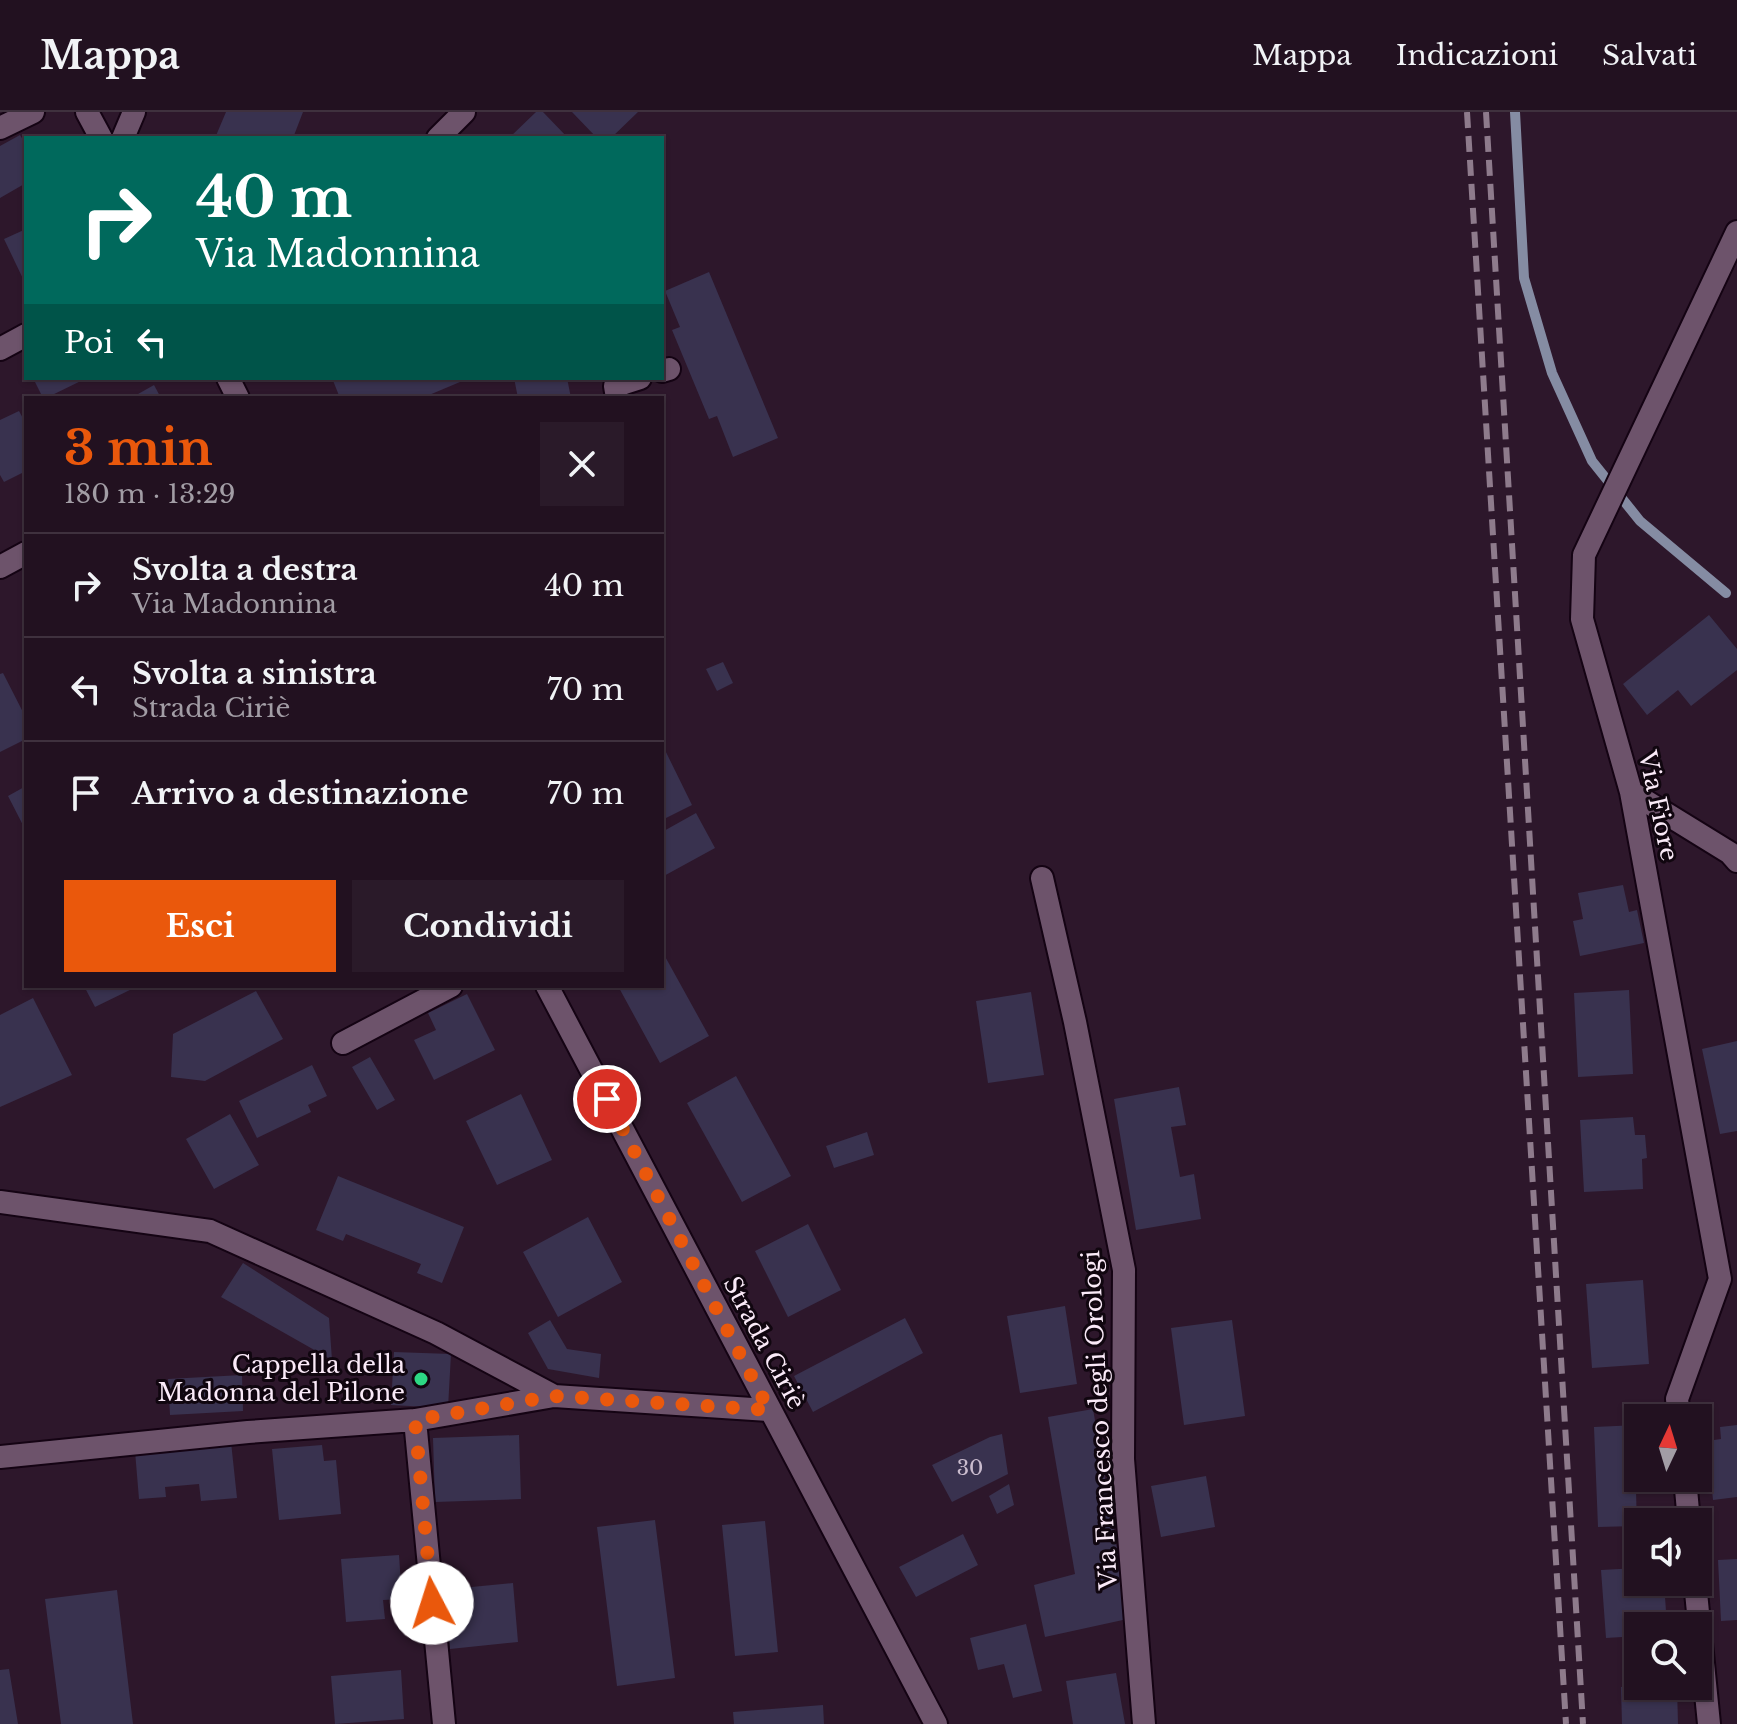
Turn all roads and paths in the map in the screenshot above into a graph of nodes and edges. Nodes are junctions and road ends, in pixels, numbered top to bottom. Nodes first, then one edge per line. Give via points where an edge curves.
1 (33, 112) edge
2 (87, 112) edge
3 (134, 112) edge
4 (464, 112) edge
5 (0, 128) edge
6 (100, 136) edge
7 (124, 136) edge
8 (440, 136) edge
9 (1737, 232) edge
10 (24, 336) edge
11 (0, 349) edge
12 (634, 380) edge
13 (617, 396) edge
14 (24, 554) edge
15 (0, 567) edge
16 (1631, 792) junction
17 (1737, 861) edge
18 (1042, 878) dead end
19 (447, 988) edge
20 (548, 988) edge
21 (343, 1043) dead end
22 (0, 1202) edge
23 (554, 1396) junction
24 (1678, 1404) edge
25 (769, 1410) junction
26 (415, 1420) junction
27 (0, 1457) edge
28 (1696, 1596) edge
29 (444, 1724) edge
30 (936, 1724) edge
31 (1144, 1724) edge
32 (1709, 1724) edge

1 - 5 street
2 - 6 street
3 - 7 street
4 - 8 street
9 - 16 street, Via Fiore via 1584,555 1582,619
10 - 11 street
12 - 13 street via 615,386
14 - 15 street
16 - 17 street
16 - 24 street, Via Fiore via 1720,1279
18 - 31 street, Via Francesco degli Orologi via 1124,1270 1123,1459
19 - 21 street
20 - 25 street, Strada Ciriè
22 - 23 street via 210,1231 436,1333
23 - 25 street
23 - 26 street
25 - 30 street, Strada Ciriè
26 - 27 street
26 - 29 street
28 - 32 street

